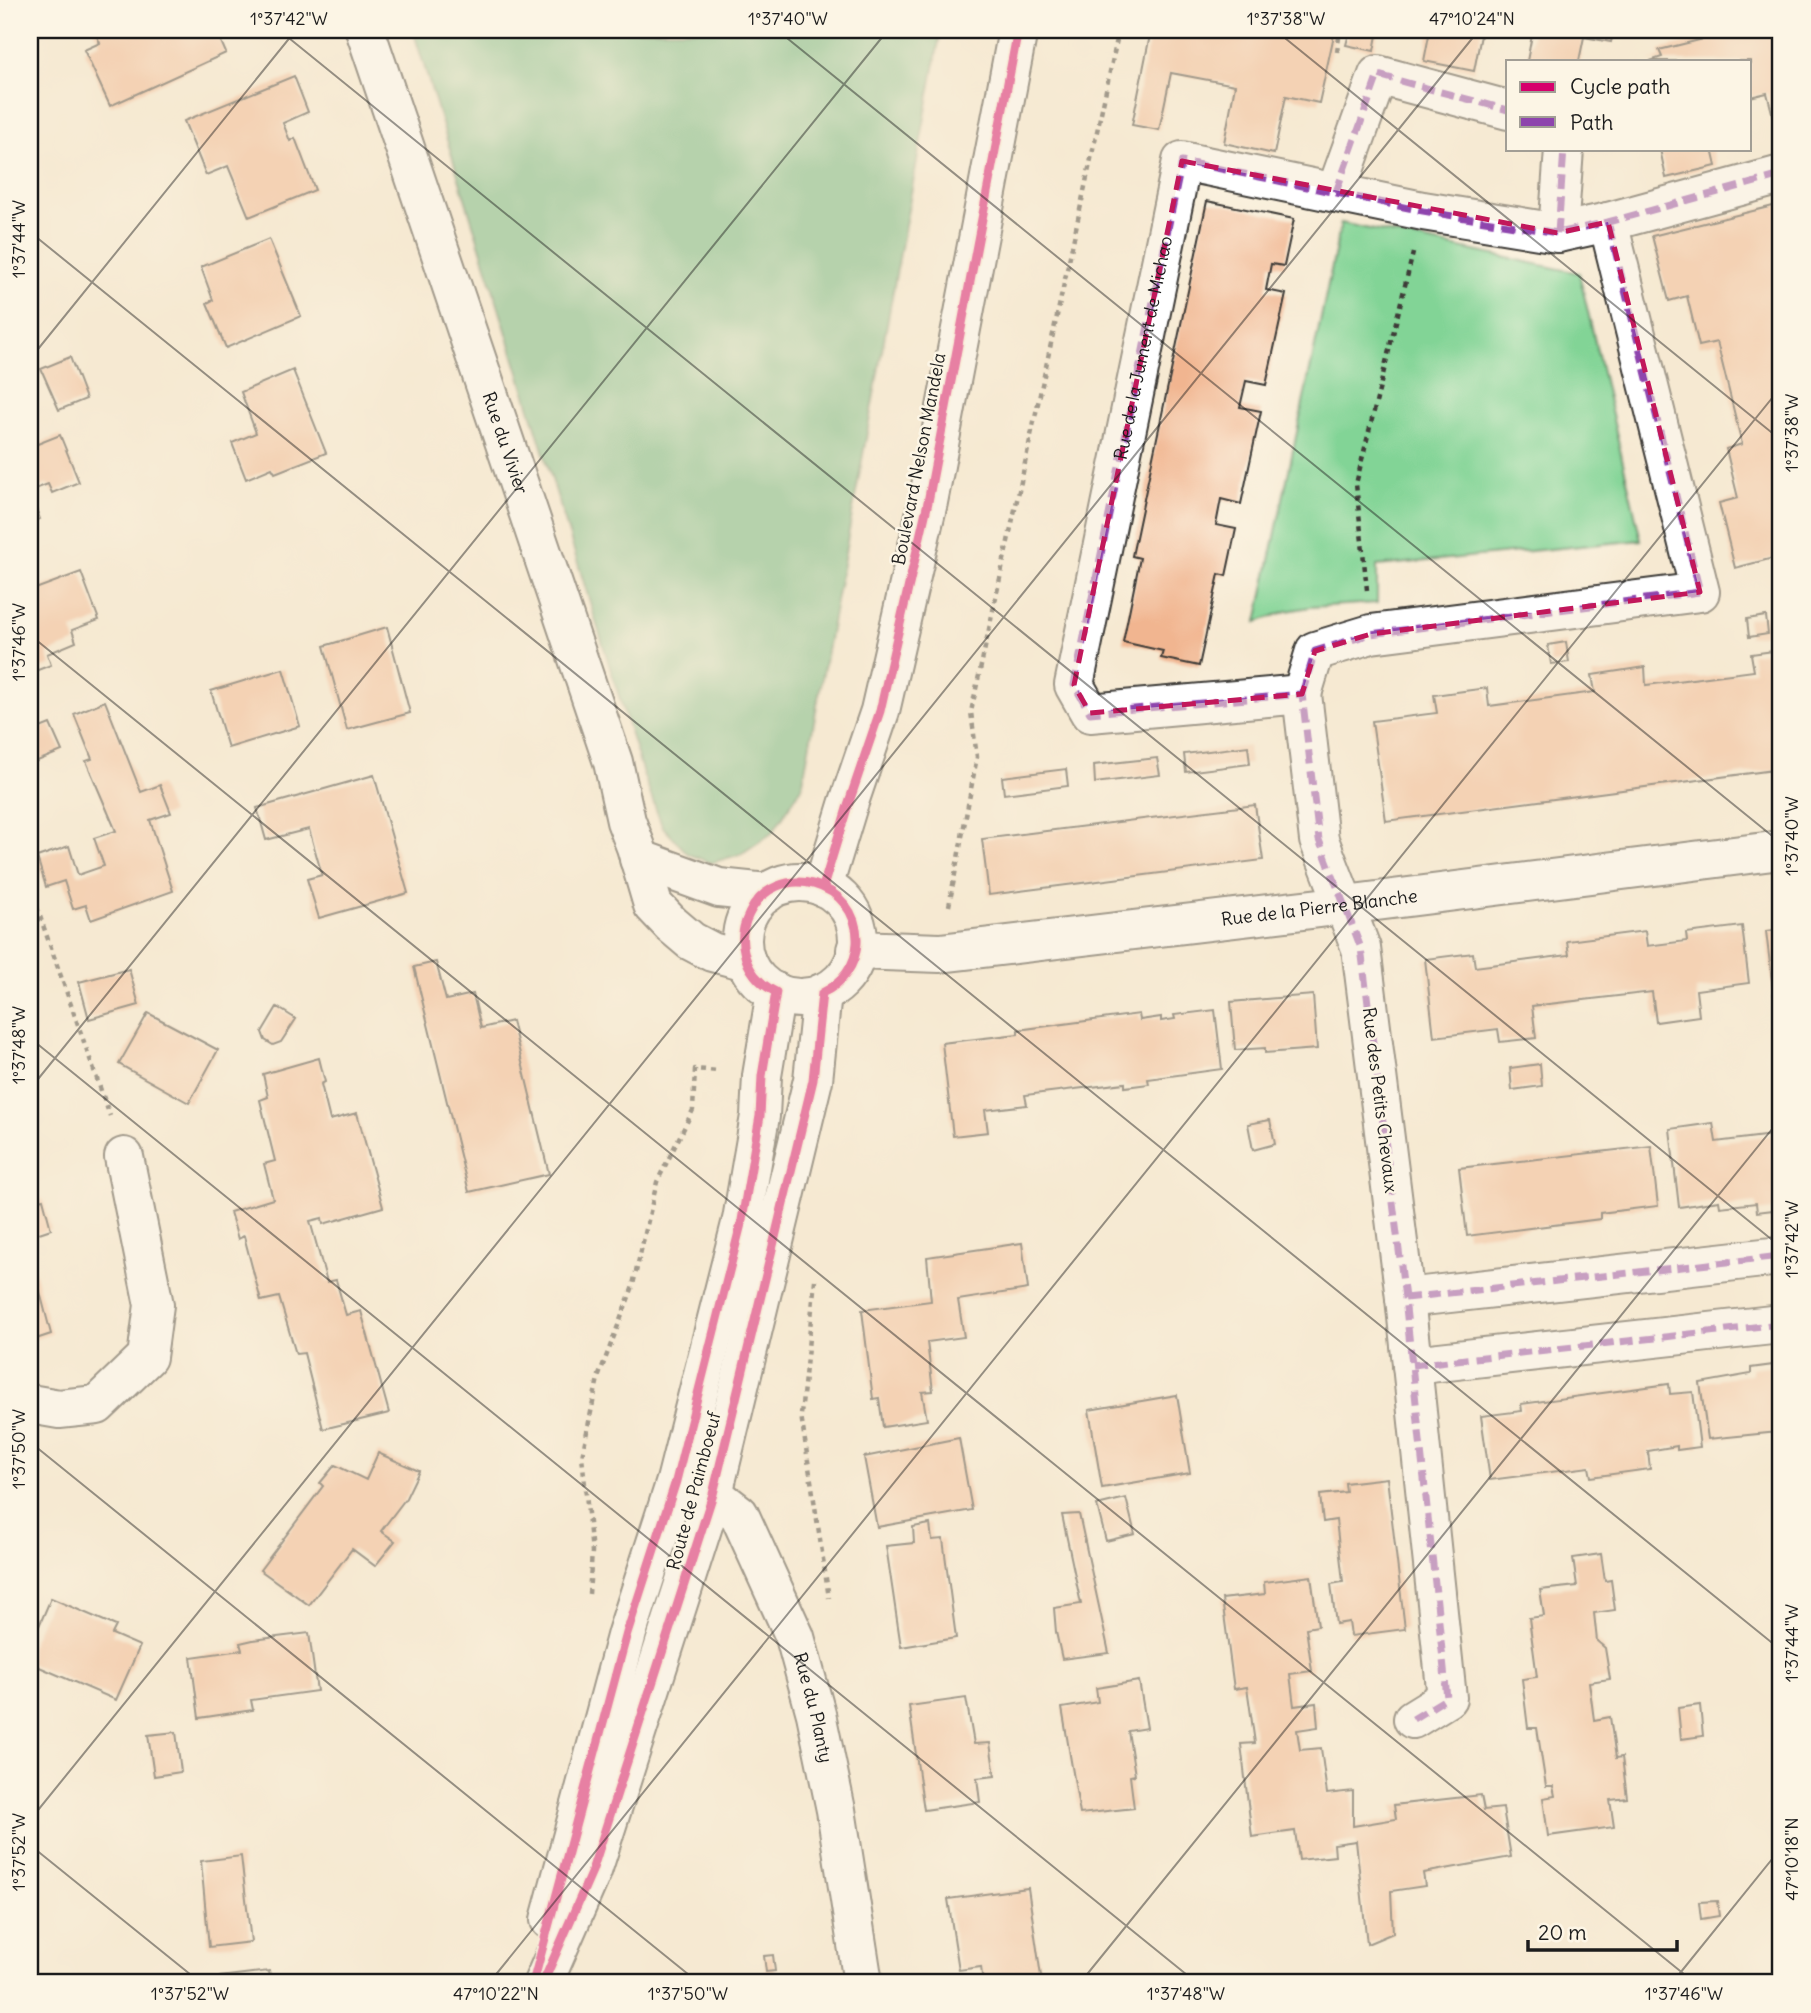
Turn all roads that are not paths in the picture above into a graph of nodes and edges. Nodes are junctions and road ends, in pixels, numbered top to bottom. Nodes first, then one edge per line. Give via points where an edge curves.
1 (365, 30) edge
2 (1018, 30) edge
3 (1506, 109) edge
4 (1564, 150) edge
5 (1781, 175) edge
6 (1336, 192) junction
7 (1608, 222) junction
8 (1558, 233) junction
9 (1302, 694) junction
10 (1781, 850) edge
11 (639, 859) junction
12 (823, 887) junction
13 (767, 892) junction
14 (1345, 905) junction
15 (856, 950) junction
16 (746, 961) junction
17 (776, 992) junction
18 (822, 993) junction
19 (124, 1157) road end
20 (1781, 1256) edge
21 (1405, 1298) junction
22 (1781, 1324) edge
23 (1412, 1365) junction
24 (30, 1404) edge
25 (676, 1481) junction
26 (713, 1494) junction
27 (1413, 1719) dead end
28 (533, 1983) edge
29 (543, 1983) edge
30 (863, 1983) edge

1 - 11 street, Rue du Vivier via 613,762
2 - 12 street, Boulevard Nelson Mandela via 928,502 880,710
3 - 6 street via 1378,75
4 - 8 street
5 - 7 street, Rue de la Jument de Michao
6 - 8 street, Rue de la Jument de Michao
6 - 9 street, Rue de la Jument de Michao via 1182,160 1074,685 1090,713
7 - 8 street, Rue de la Jument de Michao
7 - 9 street via 1700,592 1371,634 1315,651
9 - 14 street via 1319,840
10 - 14 street, Rue de la Pierre Blanche
11 - 13 street via 719,888
11 - 16 street, Rue du Vivier via 653,905 671,924 712,952
12 - 13 street via 797,882
12 - 15 street via 851,912
13 - 16 street via 745,923
14 - 15 street, Rue de la Pierre Blanche via 940,953
14 - 21 street, Rue des Petits Chevaux via 1361,948
15 - 18 street via 845,976
16 - 17 street via 758,980
17 - 18 street via 789,997
17 - 25 street, Route de Paimboeuf via 742,1220
18 - 26 street, Route de Paimboeuf via 813,1080
19 - 24 street via 154,1305 147,1357 97,1405 59,1409
20 - 21 street
21 - 23 street, Rue des Petits Chevaux
22 - 23 street
23 - 27 street, Rue des Petits Chevaux via 1447,1698
25 - 26 street, Rue du Planty
25 - 28 street, Route de Paimboeuf via 626,1633
26 - 29 street, Route de Paimboeuf via 592,1871
26 - 30 street, Rue du Planty via 739,1514 795,1637 836,1810

